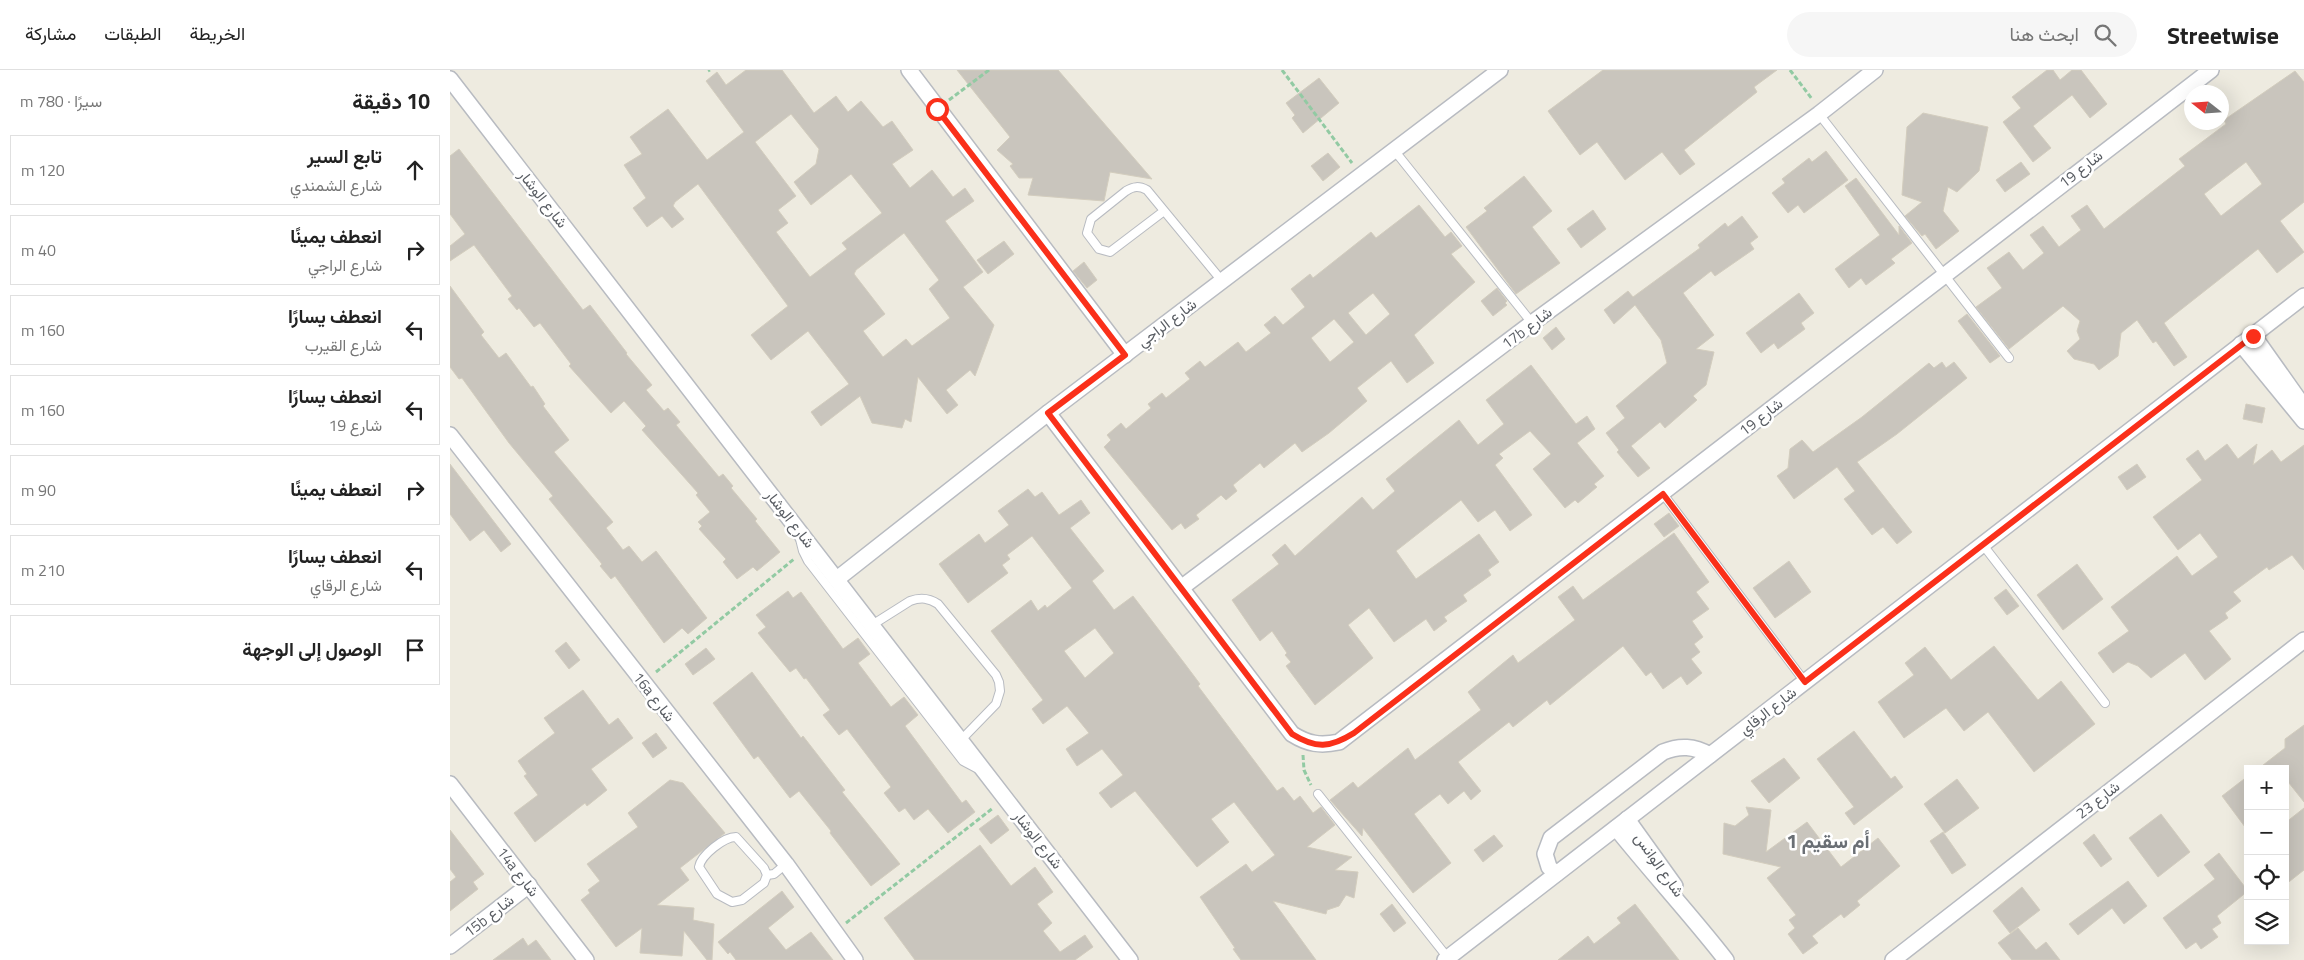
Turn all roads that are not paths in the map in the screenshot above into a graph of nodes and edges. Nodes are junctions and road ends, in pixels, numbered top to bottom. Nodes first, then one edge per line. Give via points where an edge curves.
1 (909, 70) edge
2 (1500, 70) edge
3 (1875, 70) edge
4 (2211, 70) edge
5 (452, 86) edge
6 (1820, 113) junction
7 (1394, 150) junction
8 (1164, 211) junction
9 (1944, 275) junction
10 (1222, 281) junction
11 (2304, 296) edge
12 (1532, 324) junction
13 (2247, 340) junction
14 (1125, 355) junction
15 (2009, 358) dead end
16 (2304, 407) edge
17 (1048, 413) junction
18 (2304, 421) edge
19 (450, 435) edge
20 (1663, 494) junction
21 (798, 530) junction
22 (1983, 544) junction
23 (837, 580) junction
24 (1181, 588) junction
25 (872, 625) junction
26 (2304, 640) edge
27 (1805, 682) junction
28 (2105, 703) dead end
29 (960, 740) junction
30 (1710, 755) junction
31 (985, 771) junction
32 (450, 784) edge
33 (1318, 794) road end
34 (1621, 824) junction
35 (786, 864) junction
36 (1556, 874) junction
37 (767, 875) junction
38 (529, 885) junction
39 (450, 946) edge
40 (1447, 959) edge
41 (586, 960) edge
42 (855, 960) edge
43 (1130, 960) edge
44 (1726, 960) edge
45 (1893, 960) edge

1 - 14 street
2 - 7 street, شارع الراجي
3 - 6 street, 17b شارع
4 - 9 street, شارع 19
5 - 21 street, شارع الوشار
6 - 9 lane
6 - 12 street, 17b شارع
7 - 10 street, شارع الراجي
7 - 12 lane
8 - 8 lane via 1147,190 1131,188 1091,219 1087,233 1099,249 1110,252
8 - 10 lane
9 - 15 lane
9 - 20 street, شارع 19
10 - 14 street, شارع الراجي
11 - 13 street, شارع الرقاي
12 - 24 street, 17b شارع
13 - 16 street
13 - 18 street
13 - 22 street, شارع الرقاي
14 - 17 street, شارع الراجي
17 - 23 street, شارع الراجي
17 - 24 street
19 - 35 street, 16a شارع
20 - 24 street, شارع 19 via 1354,733 1339,742 1322,746 1305,742 1292,734
20 - 27 lane
21 - 23 street, شارع الوشار
21 - 31 lane via 803,551 963,760 975,769
22 - 27 street, شارع الرقاي
22 - 28 lane
23 - 25 street, شارع الوشار
25 - 29 street, شارع الوشار
25 - 29 lane via 910,601 929,599 938,604 996,675 1000,691 996,704
26 - 45 street, شارع 23
27 - 30 street, شارع الرقاي
29 - 31 street, شارع الوشار
30 - 34 street, شارع الرقاي
30 - 36 street via 1692,747 1663,752 1551,838 1545,854
31 - 43 street, شارع الوشار
32 - 38 street, 14a شارع
33 - 40 lane
34 - 36 street, شارع الرقاي
34 - 44 street, شارع الوانس via 1677,890 1688,912
35 - 37 lane via 774,874
35 - 42 street, 16a شارع
36 - 40 street, شارع الرقاي
37 - 37 lane via 736,837 727,838 700,862 700,872 718,894 732,902 742,900 764,883
38 - 39 street, 15b شارع
38 - 41 street, 14a شارع

